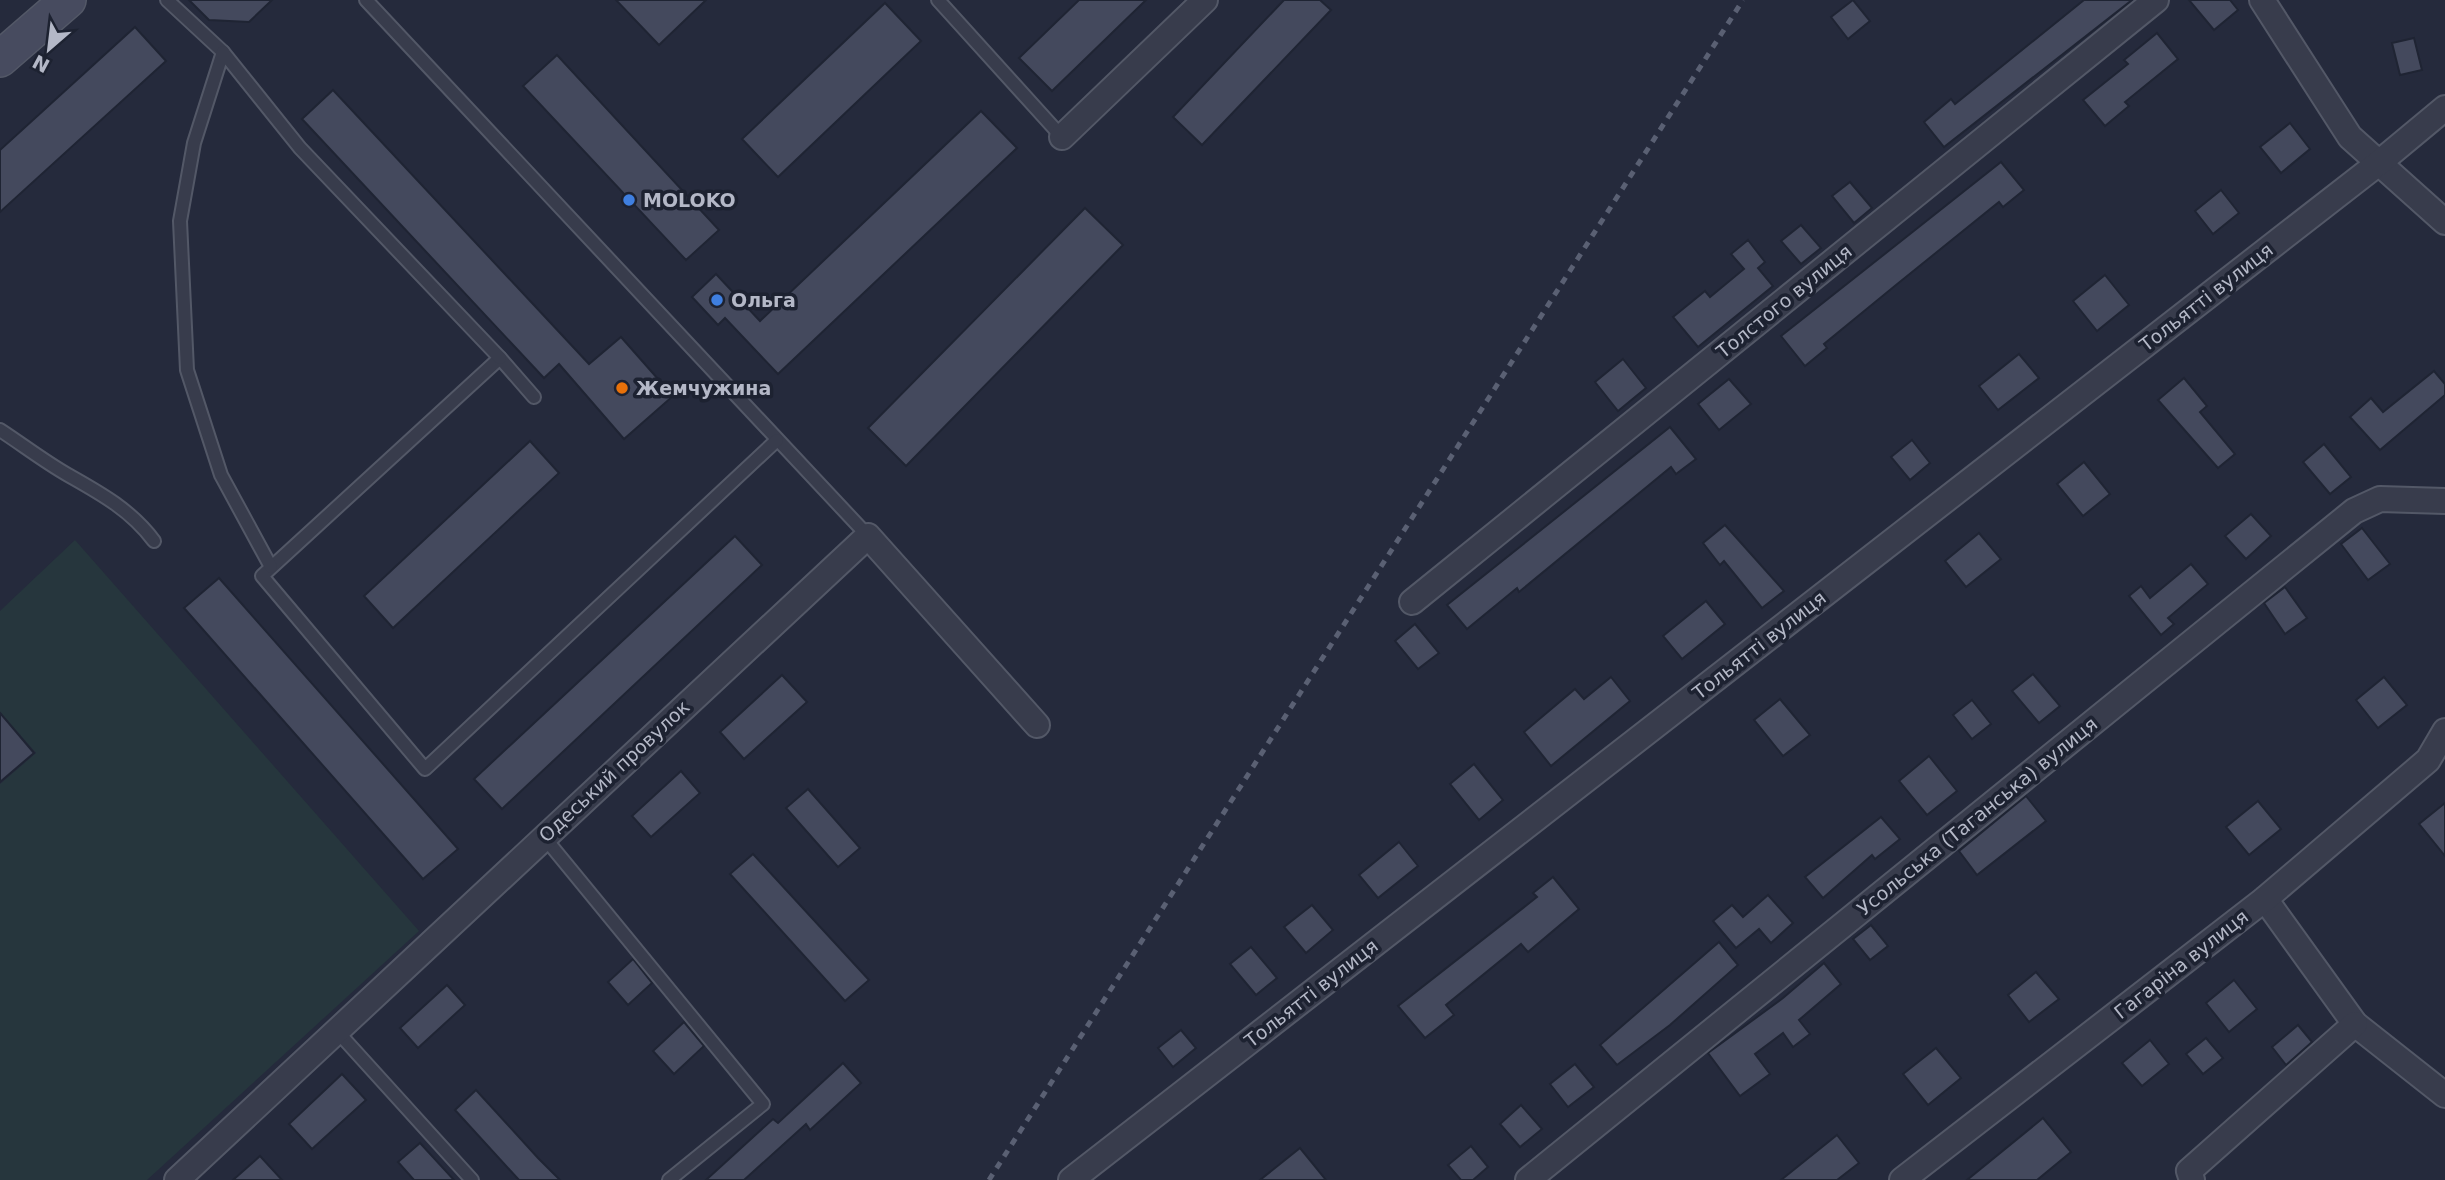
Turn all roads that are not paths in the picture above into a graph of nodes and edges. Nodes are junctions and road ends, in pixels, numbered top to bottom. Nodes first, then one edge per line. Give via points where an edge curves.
1 (68, 0) edge
2 (167, 0) edge
3 (366, 0) edge
4 (938, 0) edge
5 (1205, 0) edge
6 (2156, 0) edge
7 (2262, 0) edge
8 (223, 52) junction
9 (0, 60) edge
10 (2445, 107) edge
11 (1062, 137) joint
12 (2380, 162) junction
13 (2445, 222) edge
14 (500, 358) junction
15 (534, 397) dead end
16 (0, 430) edge
17 (777, 440) junction
18 (2445, 501) edge
19 (868, 537) junction
20 (154, 541) dead end
21 (271, 568) junction
22 (1412, 602) dead end
23 (1037, 724) dead end
24 (2445, 731) edge
25 (544, 837) junction
26 (2265, 899) junction
27 (2355, 1024) junction
28 (336, 1030) junction
29 (2445, 1095) edge
30 (177, 1180) edge
31 (472, 1180) edge
32 (669, 1180) edge
33 (1070, 1180) edge
34 (1528, 1180) edge
35 (1902, 1180) edge
36 (2192, 1180) edge

1 - 9 main road
2 - 8 lane
3 - 17 lane
4 - 11 lane
5 - 11 street
6 - 22 street, Толстого вулиця
7 - 12 street via 2350,137
8 - 14 lane via 300,148
8 - 21 lane via 194,143 180,221 187,370 221,475
10 - 12 street, Тольятті вулиця
12 - 13 street
12 - 33 street, Тольятті вулиця
14 - 15 lane
14 - 21 lane
16 - 20 lane via 99,491 143,526
17 - 19 lane
17 - 21 lane via 425,769 262,576
18 - 34 street, Усольська (Таганська) вулиця via 2379,499 2354,510
19 - 23 street
19 - 25 street, Одеський провулок
24 - 26 street, Гагаріна вулиця via 2428,760
25 - 28 street, Одеський провулок
25 - 32 lane via 763,1104
26 - 27 street
26 - 35 street, Гагаріна вулиця
27 - 29 street
27 - 36 street via 2189,1171
28 - 30 street, Одеський провулок
28 - 31 lane

